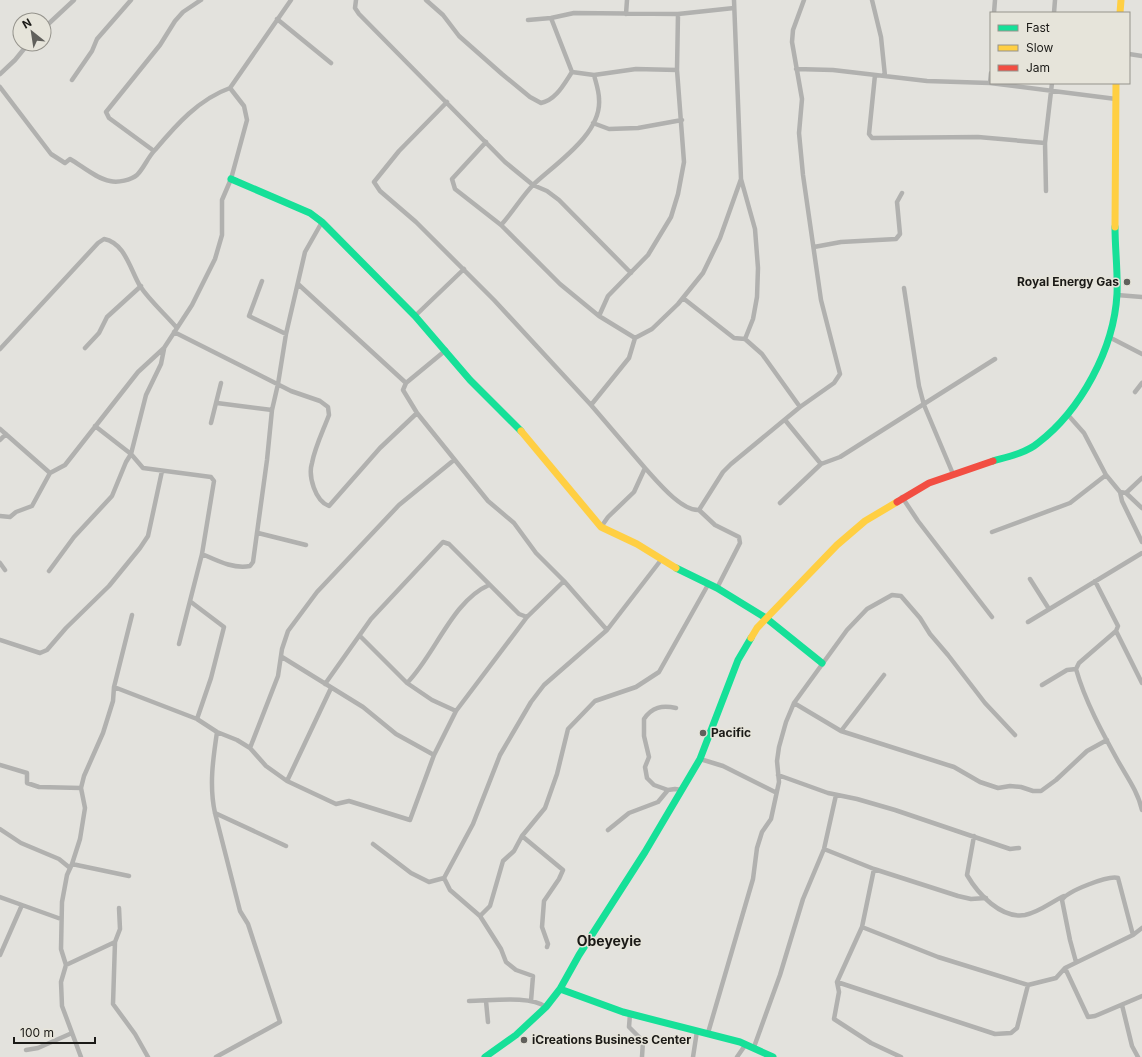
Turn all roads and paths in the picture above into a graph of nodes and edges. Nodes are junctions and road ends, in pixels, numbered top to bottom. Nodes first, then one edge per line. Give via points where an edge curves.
1 (74, 0) edge
2 (131, 0) edge
3 (201, 0) edge
4 (291, 0) edge
5 (356, 0) edge
6 (426, 0) edge
7 (626, 0) edge
8 (734, 0) edge
9 (804, 0) edge
10 (872, 0) edge
11 (995, 0) edge
12 (1055, 0) edge
13 (1121, 0) edge
14 (734, 8) junction
15 (994, 12) edge
16 (1054, 12) edge
17 (1120, 12) edge
18 (626, 14) junction
19 (678, 14) junction
20 (551, 18) junction
21 (277, 19) junction
22 (528, 20) dead end
23 (52, 21) edge
24 (22, 52) edge
25 (1130, 54) edge
26 (1142, 56) edge
27 (331, 63) dead end
28 (796, 69) junction
29 (677, 70) junction
30 (572, 72) junction
31 (0, 74) edge
32 (594, 75) junction
33 (875, 75) junction
34 (884, 76) junction
35 (72, 80) dead end
36 (990, 83) edge
37 (998, 84) edge
38 (1052, 84) edge
39 (1116, 84) edge
40 (0, 87) edge
41 (230, 88) junction
42 (1052, 91) junction
43 (1116, 99) junction
44 (447, 102) junction
45 (682, 120) junction
46 (593, 123) junction
47 (486, 142) junction
48 (1045, 143) junction
49 (154, 151) junction
50 (231, 179) junction
51 (741, 179) junction
52 (533, 185) junction
53 (1046, 191) dead end
54 (902, 193) dead end
55 (322, 222) junction
56 (501, 225) junction
57 (814, 247) junction
58 (464, 269) junction
59 (631, 273) junction
60 (262, 280) dead end
61 (298, 284) junction
62 (141, 286) junction
63 (904, 288) dead end
64 (1117, 295) junction
65 (1142, 296) edge
66 (683, 298) junction
67 (415, 316) junction
68 (599, 316) junction
69 (176, 330) junction
70 (286, 334) junction
71 (1109, 337) junction
72 (635, 338) junction
73 (745, 340) junction
74 (85, 348) dead end
75 (164, 348) junction
76 (0, 349) edge
77 (446, 350) junction
78 (1142, 354) edge
79 (995, 359) dead end
80 (406, 382) junction
81 (221, 383) dead end
82 (1142, 383) edge
83 (278, 384) junction
84 (1135, 392) dead end
85 (217, 403) junction
86 (591, 405) junction
87 (924, 405) junction
88 (800, 407) junction
89 (272, 410) junction
90 (417, 413) junction
91 (1068, 415) junction
92 (785, 420) junction
93 (211, 423) dead end
94 (95, 426) junction
95 (0, 429) edge
96 (6, 434) junction
97 (0, 440) edge
98 (131, 454) junction
99 (454, 460) junction
100 (821, 464) junction
101 (645, 468) junction
102 (162, 471) junction
103 (50, 473) junction
104 (953, 474) junction
105 (1106, 475) junction
106 (1142, 478) edge
107 (1120, 492) junction
108 (1126, 493) junction
109 (902, 497) junction
110 (780, 503) dead end
111 (1142, 508) edge
112 (699, 510) junction
113 (0, 516) edge
114 (601, 527) junction
115 (992, 532) dead end
116 (258, 533) junction
117 (1142, 542) edge
118 (306, 545) dead end
119 (1142, 553) edge
120 (202, 554) junction
121 (661, 560) junction
122 (0, 563) edge
123 (5, 570) dead end
124 (50, 570) dead end
125 (1030, 579) dead end
126 (1095, 580) junction
127 (564, 581) junction
128 (709, 583) junction
129 (489, 585) junction
130 (717, 588) junction
131 (191, 602) junction
132 (1049, 609) junction
133 (132, 615) dead end
134 (527, 617) junction
135 (992, 617) dead end
136 (766, 618) junction
137 (1028, 622) dead end
138 (607, 630) junction
139 (1116, 631) junction
140 (360, 636) junction
141 (0, 640) edge
142 (179, 644) dead end
143 (282, 657) junction
144 (822, 663) junction
145 (1076, 669) junction
146 (884, 676) dead end
147 (408, 683) junction
148 (1142, 683) edge
149 (325, 684) junction
150 (1042, 685) dead end
151 (114, 687) junction
152 (331, 688) junction
153 (794, 703) junction
154 (676, 708) dead end
155 (456, 711) junction
156 (197, 719) junction
157 (841, 731) junction
158 (217, 732) junction
159 (1015, 735) dead end
160 (1107, 740) junction
161 (250, 748) junction
162 (434, 755) junction
163 (700, 759) junction
164 (0, 765) edge
165 (778, 775) junction
166 (287, 781) junction
167 (81, 788) junction
168 (668, 790) junction
169 (682, 790) junction
170 (775, 792) junction
171 (836, 795) junction
172 (1140, 795) edge
173 (1142, 810) edge
174 (215, 813) junction
175 (0, 829) edge
176 (608, 830) dead end
177 (522, 836) junction
178 (974, 836) junction
179 (373, 844) dead end
180 (286, 846) dead end
181 (1019, 848) dead end
182 (824, 849) junction
183 (71, 866) junction
184 (874, 869) junction
185 (129, 876) dead end
186 (444, 878) junction
187 (1066, 896) junction
188 (0, 897) edge
189 (986, 898) junction
190 (22, 905) junction
191 (119, 908) dead end
192 (480, 916) junction
193 (61, 919) junction
194 (862, 927) junction
195 (1142, 928) edge
196 (1133, 934) junction
197 (115, 942) junction
198 (547, 948) dead end
199 (0, 955) edge
200 (1076, 962) junction
201 (66, 965) junction
202 (1065, 968) junction
203 (837, 982) junction
204 (1028, 985) junction
205 (560, 989) junction
206 (1142, 996) edge
207 (470, 1001) dead end
208 (486, 1001) junction
209 (531, 1001) junction
210 (1122, 1005) junction
211 (546, 1007) junction
212 (630, 1014) junction
213 (488, 1022) dead end
214 (697, 1031) junction
215 (72, 1033) junction
216 (708, 1033) junction
217 (750, 1046) junction
218 (26, 1050) dead end
219 (81, 1057) edge
220 (148, 1057) edge
221 (216, 1057) edge
222 (485, 1057) edge
223 (642, 1057) edge
224 (693, 1057) edge
225 (737, 1057) edge
226 (773, 1057) edge
227 (901, 1057) edge
228 (1138, 1057) edge

1 - 23 street
2 - 35 street via 97,39
3 - 49 street via 175,21 160,46 106,112 109,118
4 - 21 street
5 - 44 street via 355,8 359,14
6 - 30 street via 443,15 459,36 502,74 541,103 556,95
7 - 18 street
8 - 14 street
9 - 28 street via 793,30
10 - 34 street via 881,37
11 - 15 street
12 - 16 street
13 - 17 main road
14 - 19 street
14 - 51 street
18 - 19 street
18 - 20 street via 574,12
19 - 29 street
20 - 22 street
20 - 30 street
21 - 27 street
21 - 41 street
24 - 31 street
25 - 26 street
28 - 33 street
28 - 57 street via 802,99 799,133 803,175
29 - 32 street via 636,69
29 - 45 street
30 - 32 street
32 - 46 street via 600,100
33 - 34 street
33 - 48 street via 869,134 872,138 978,137
34 - 36 street via 927,81
37 - 42 street
38 - 42 street
39 - 43 main road
40 - 49 street via 51,154 64,162 70,159 105,180 125,180 136,175
41 - 49 street via 213,94 197,106
41 - 50 street via 244,106 247,120
42 - 43 street
42 - 48 street
43 - 64 main road via 1114,204
44 - 47 street
44 - 58 street via 404,146 374,182 380,191
45 - 46 street via 638,128 609,129
45 - 59 street via 684,162 671,217 648,255
46 - 52 street via 573,152
47 - 52 street
47 - 56 street via 452,179 455,189
48 - 53 street
50 - 55 main road via 310,213
50 - 69 street via 222,200 222,235 215,259 203,286
51 - 66 street via 720,238 703,273
51 - 73 street via 755,229 758,268 757,297 753,319
52 - 56 street
52 - 59 street via 547,191 558,200
54 - 57 street via 897,202 900,234 896,239 841,242
55 - 61 street via 305,252
55 - 67 main road
56 - 68 street via 560,284
57 - 88 street via 821,300 840,374 834,383
58 - 67 street
58 - 86 street
59 - 68 street via 608,296
60 - 70 street via 249,316
61 - 70 street
61 - 80 street
62 - 69 street
62 - 74 street via 107,317
62 - 76 street via 116,244 104,238
63 - 87 street via 916,372
64 - 65 street
64 - 71 main road
66 - 72 street via 652,329
66 - 73 street via 734,338
67 - 77 main road
68 - 72 street
69 - 75 street
69 - 83 street via 236,365
70 - 83 street
71 - 78 street
71 - 91 main road via 1087,389
72 - 86 street via 629,358
73 - 88 street via 762,354
75 - 94 street via 138,372
75 - 98 street via 161,364 146,395
77 - 80 street
77 - 114 main road via 470,380 519,428
79 - 87 street
80 - 90 street via 403,390
81 - 85 street
82 - 84 street
83 - 89 street
83 - 90 street via 320,401 328,407 329,415 311,464 314,492 319,500 329,506 380,448
85 - 89 street
85 - 93 street
86 - 101 street
87 - 100 street via 840,458
87 - 104 street
88 - 92 street
89 - 116 street
90 - 99 street
91 - 104 main road via 1037,444
91 - 105 street via 1084,434
92 - 100 street
92 - 112 street via 723,472
94 - 98 street
94 - 103 street via 65,465
95 - 96 street
96 - 97 street
96 - 103 street
98 - 102 street via 143,468
98 - 124 street via 112,496 74,537
99 - 127 street via 488,501 514,523 536,553
99 - 143 street via 399,505 317,592 288,631
100 - 110 street
101 - 112 street via 692,511
101 - 114 street via 634,492
102 - 120 street via 205,475 214,481
102 - 141 street via 148,536 110,586 47,650 40,653
103 - 113 street via 32,506 10,517
104 - 109 main road
105 - 107 street
105 - 115 street via 1070,503
106 - 108 street
107 - 108 street
107 - 117 street
108 - 111 street
109 - 135 street
109 - 136 main road via 854,530
112 - 130 street via 715,525 739,537 740,543
114 - 121 main road via 637,544
116 - 118 street
116 - 120 street via 250,566 227,565
119 - 126 street
120 - 131 street
121 - 128 main road
121 - 138 street
122 - 123 street
125 - 132 street
126 - 132 street
126 - 139 street via 1116,620
127 - 134 street
127 - 138 street
128 - 130 main road
128 - 177 street via 659,672 636,687 595,701 568,729 557,774 545,808
129 - 134 street via 519,614
129 - 140 street via 449,544 443,542 371,619
129 - 147 street via 477,590 446,626 419,672
130 - 136 main road
131 - 142 street
131 - 156 street via 224,627
132 - 137 street
133 - 151 street
134 - 155 street
136 - 144 main road
136 - 163 main road via 738,660
138 - 186 street via 544,685 520,719 500,755 473,824
139 - 145 street via 1091,651
139 - 148 street
140 - 147 street
140 - 149 street
143 - 149 street
143 - 161 street via 278,676
144 - 153 street
144 - 159 street via 868,609 892,595 901,596 985,703
145 - 150 street via 1067,670
145 - 160 street
146 - 157 street
147 - 155 street via 432,700
149 - 152 street
151 - 156 street
151 - 167 street via 103,733
152 - 162 street via 363,707 396,734
152 - 166 street
153 - 157 street
153 - 165 street via 779,747
154 - 168 street via 656,708 644,719 644,736 649,757 645,767 647,778 654,785
155 - 162 street
156 - 158 street
157 - 160 street via 954,767 980,782 998,788 1010,786 1033,791 1041,791 1087,751
158 - 161 street
158 - 174 street via 212,789
160 - 172 street via 1130,785
161 - 166 street via 266,766
162 - 166 street via 410,820 349,801 336,804
163 - 169 main road
163 - 170 street via 723,766
164 - 167 street via 27,773 28,783
165 - 170 street via 779,782
165 - 171 street
167 - 183 street via 85,808 80,840
168 - 169 street
168 - 176 street via 658,802 629,813
169 - 205 main road
170 - 216 street via 771,819 762,832 757,848 753,879
171 - 178 street via 895,810
171 - 182 street
172 - 173 street
174 - 180 street
174 - 221 street via 240,911 248,924 280,1022
175 - 183 street via 21,843
177 - 192 street via 514,851 503,862 490,906
177 - 198 street via 563,870 544,901 542,927
178 - 181 street via 1010,849
178 - 189 street via 967,875
179 - 186 street via 411,873 429,882
182 - 184 street
182 - 217 street via 805,893 780,975
183 - 185 street
183 - 193 street via 67,875
184 - 189 street via 958,896 971,899
184 - 194 street
186 - 192 street via 450,890
187 - 189 street via 1026,915 1006,914
187 - 196 street via 1102,880 1118,878
187 - 200 street via 1062,900 1063,909
188 - 190 street
190 - 193 street
190 - 199 street
191 - 197 street via 120,929
192 - 209 street via 501,949 506,962 516,970 534,976
193 - 201 street via 61,949
194 - 203 street
194 - 204 street via 938,957
195 - 196 street
196 - 200 street
197 - 201 street
197 - 220 street via 113,1004
200 - 202 street
201 - 215 street via 61,982 62,1006
202 - 204 street via 1056,978
202 - 210 street via 1088,1017
203 - 204 street via 995,1034 1012,1033 1017,1028
203 - 227 street via 839,992 834,1019 871,1043
205 - 211 main road
205 - 212 main road
206 - 210 street
207 - 208 street
208 - 209 street
208 - 213 street
209 - 211 street
210 - 228 street via 1132,1046
211 - 222 main road via 516,1035
212 - 214 main road
212 - 223 street via 629,1027 643,1041
214 - 216 main road
214 - 224 street
215 - 218 street via 38,1048
215 - 219 street
216 - 217 main road
217 - 225 street
217 - 226 main road

